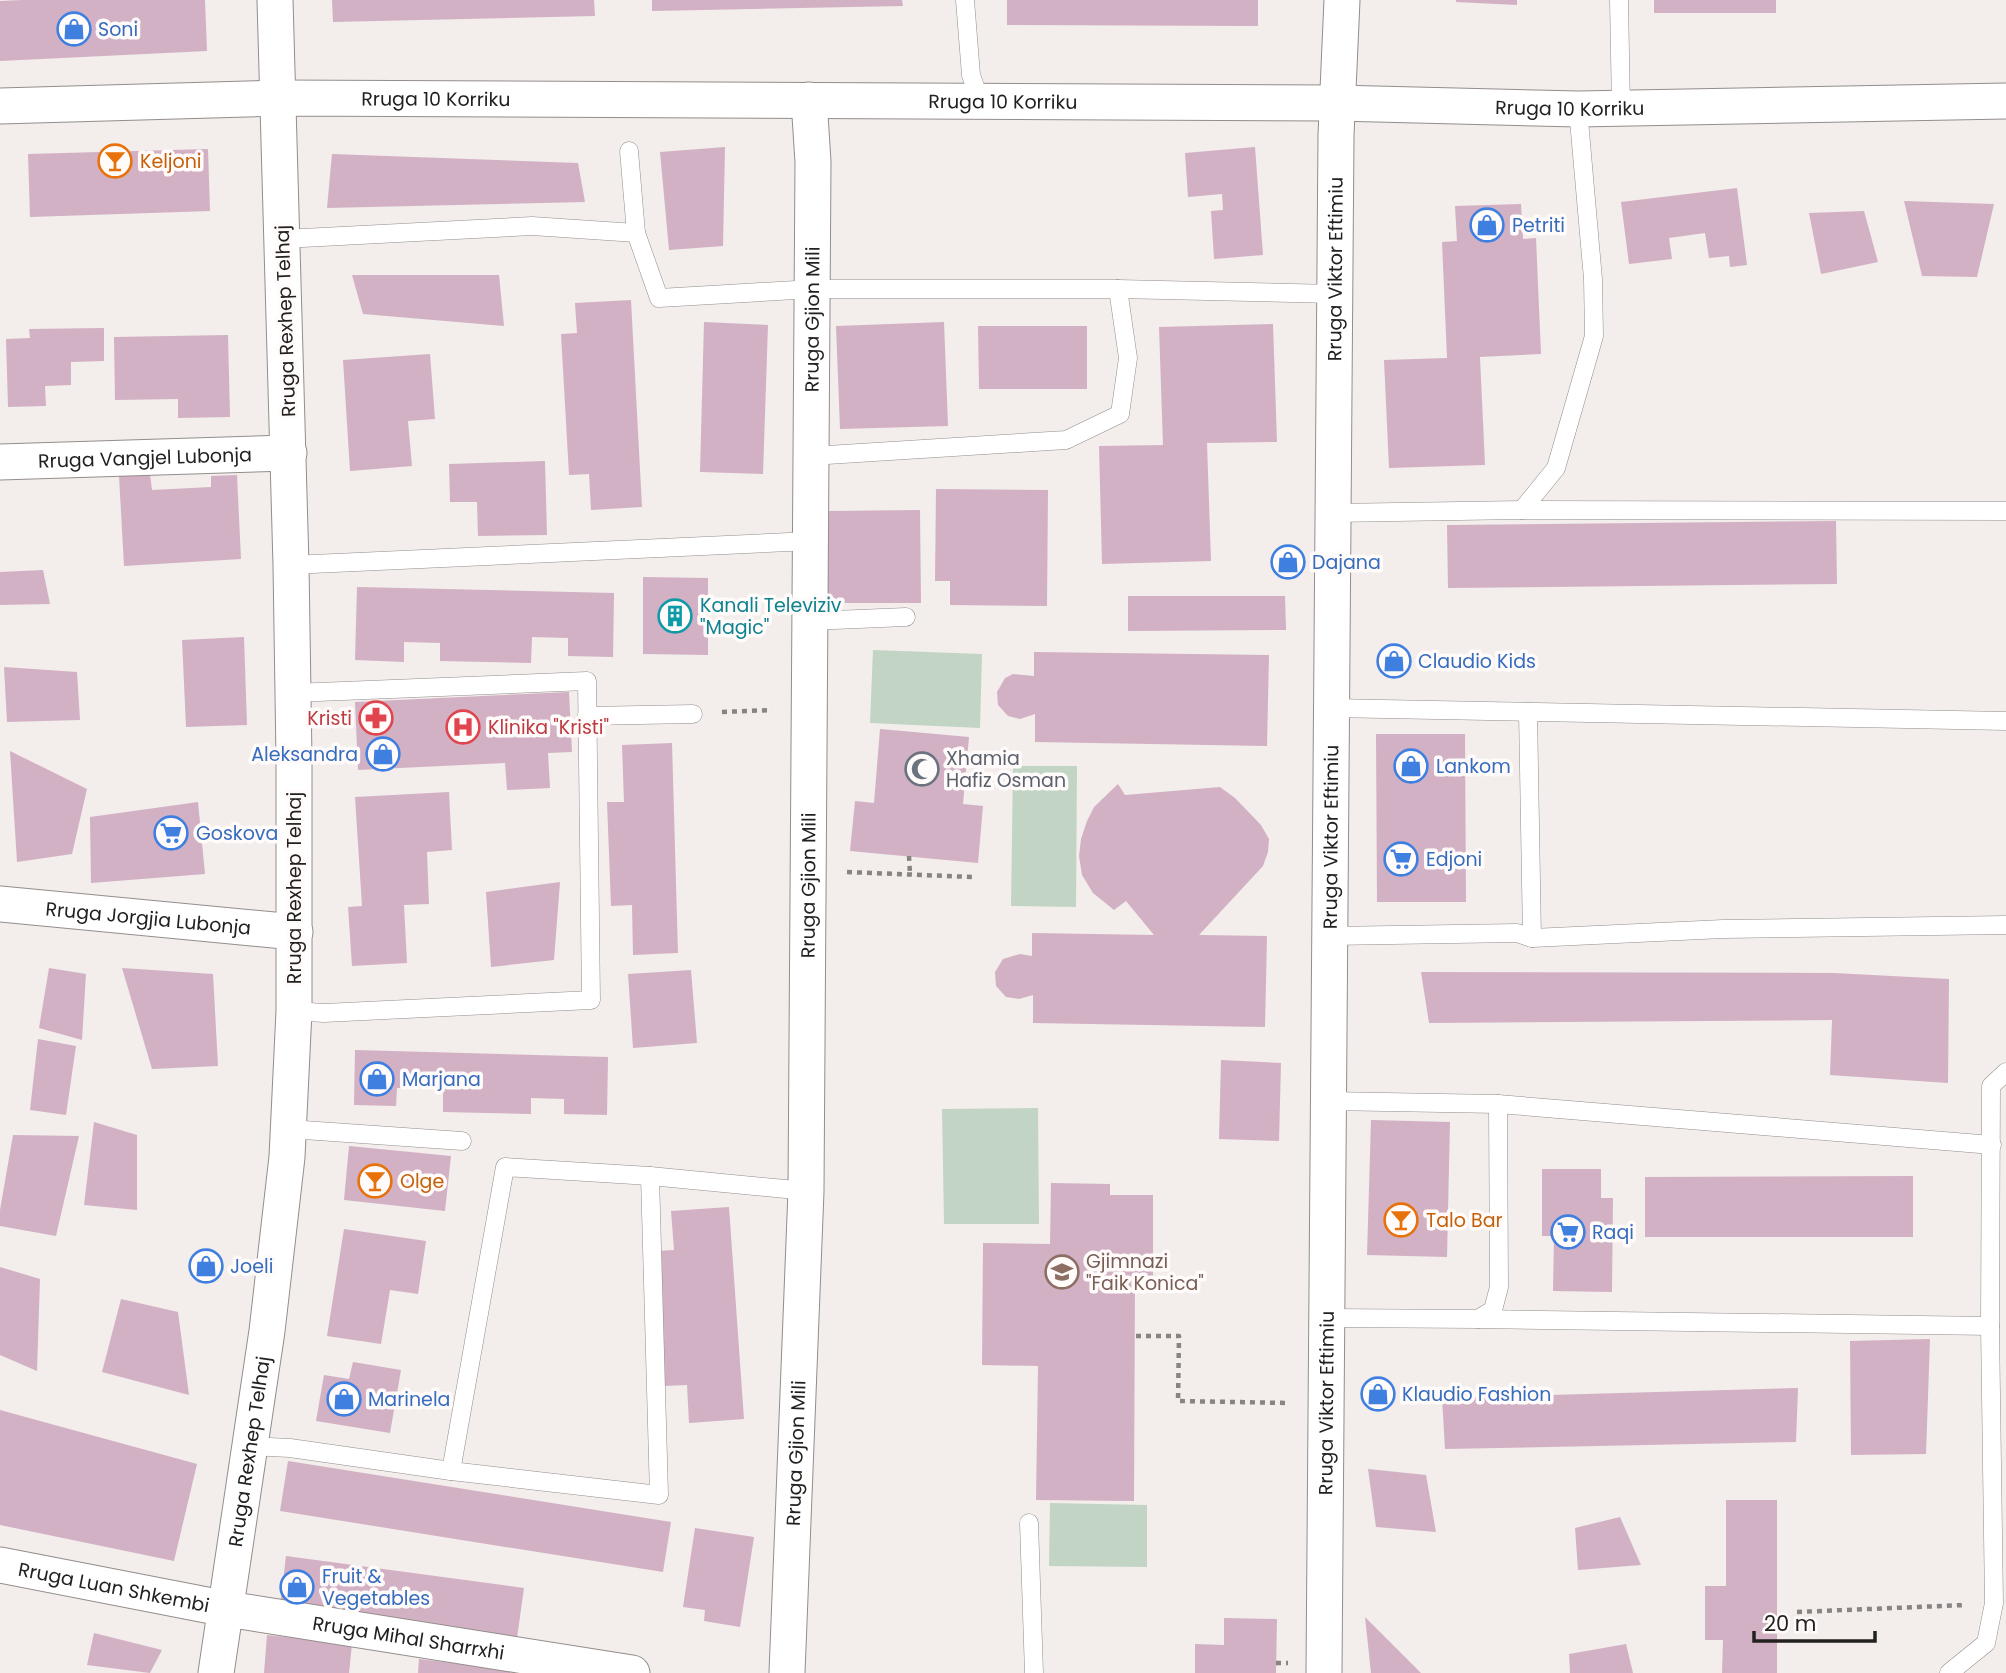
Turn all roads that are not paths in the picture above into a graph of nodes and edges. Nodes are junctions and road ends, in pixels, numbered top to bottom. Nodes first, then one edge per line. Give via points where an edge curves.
1 (275, 0) edge
2 (965, 0) edge
3 (1342, 0) edge
4 (1619, 0) edge
5 (278, 97) junction
6 (809, 100) junction
7 (980, 101) junction
8 (2006, 101) edge
9 (1336, 103) junction
10 (0, 106) edge
11 (1622, 108) junction
12 (1578, 109) junction
13 (629, 151) dead end
14 (636, 233) junction
15 (283, 239) junction
16 (813, 289) junction
17 (1118, 289) junction
18 (1335, 294) junction
19 (289, 453) junction
20 (811, 456) junction
21 (0, 462) edge
22 (1522, 510) junction
23 (2006, 511) edge
24 (1333, 513) junction
25 (811, 541) junction
26 (291, 565) junction
27 (906, 617) dead end
28 (810, 621) junction
29 (293, 693) junction
30 (1331, 708) junction
31 (1528, 712) junction
32 (693, 714) dead end
33 (587, 716) junction
34 (2006, 722) edge
35 (0, 904) edge
36 (2006, 925) edge
37 (295, 932) junction
38 (1330, 936) junction
39 (1532, 938) junction
40 (294, 1010) junction
41 (2006, 1072) edge
42 (1328, 1101) junction
43 (1497, 1104) junction
44 (289, 1129) junction
45 (462, 1141) dead end
46 (1992, 1145) junction
47 (650, 1176) junction
48 (806, 1191) junction
49 (1327, 1318) junction
50 (1478, 1319) junction
51 (1990, 1326) junction
52 (251, 1446) junction
53 (451, 1471) junction
54 (1029, 1523) dead end
55 (0, 1565) edge
56 (227, 1609) junction
57 (216, 1673) edge
58 (632, 1673) edge
59 (788, 1673) edge
60 (1034, 1673) edge
61 (1324, 1673) edge
62 (1949, 1673) edge

1 - 5 street, Rruga Rexhep Telhaj
2 - 7 lane via 971,75
3 - 9 street, Rruga Viktor Eftimiu
4 - 11 lane
5 - 6 street, Rruga 10 Korriku
5 - 10 street, Rruga 10 Korriku
5 - 15 street, Rruga Rexhep Telhaj
6 - 7 street, Rruga 10 Korriku
6 - 16 street, Rruga Gjion Mili
7 - 9 street, Rruga 10 Korriku
8 - 11 street, Rruga 10 Korriku
9 - 12 street, Rruga 10 Korriku
9 - 18 street, Rruga Viktor Eftimiu
11 - 12 street, Rruga 10 Korriku
12 - 22 lane via 1594,336 1556,468
13 - 14 lane
14 - 15 lane via 532,226
14 - 16 lane via 659,298
15 - 19 street, Rruga Rexhep Telhaj
16 - 17 lane
16 - 20 street, Rruga Gjion Mili
17 - 18 lane
17 - 20 lane via 1128,358 1120,415 1066,440
18 - 24 street, Rruga Viktor Eftimiu
19 - 21 street, Rruga Vangjel Lubonja
19 - 26 street, Rruga Rexhep Telhaj
20 - 25 street, Rruga Gjion Mili
22 - 23 lane
22 - 24 lane
24 - 30 street, Rruga Viktor Eftimiu
25 - 26 lane
25 - 28 street, Rruga Gjion Mili
26 - 29 street, Rruga Rexhep Telhaj
27 - 28 lane
28 - 48 street, Rruga Gjion Mili
29 - 33 lane via 587,681
29 - 37 street, Rruga Rexhep Telhaj
30 - 31 lane
30 - 38 street, Rruga Viktor Eftimiu
31 - 34 lane
31 - 39 lane
32 - 33 lane
33 - 40 lane via 591,1000 324,1013
35 - 37 street, Rruga Jorgjia Lubonja
36 - 39 lane via 1723,929
37 - 40 street, Rruga Rexhep Telhaj
38 - 39 lane via 1517,933
38 - 42 street, Rruga Viktor Eftimiu
40 - 44 street, Rruga Rexhep Telhaj
41 - 46 lane via 1991,1086
42 - 43 lane
42 - 49 street, Rruga Viktor Eftimiu
43 - 46 lane
43 - 50 lane via 1499,1287 1493,1310
44 - 45 lane
44 - 52 street, Rruga Rexhep Telhaj
46 - 51 lane
47 - 48 lane
47 - 53 lane via 505,1167
47 - 53 lane via 659,1495
48 - 59 street, Rruga Gjion Mili
49 - 50 lane
49 - 61 street, Rruga Viktor Eftimiu
50 - 51 lane
51 - 62 lane via 1994,1603 1986,1643
52 - 53 lane
52 - 56 street, Rruga Rexhep Telhaj
54 - 60 lane
55 - 56 street, Rruga Luan Shkembi
56 - 57 street, Rruga Rexhep Telhaj
56 - 58 street, Rruga Mihal Sharrxhi

